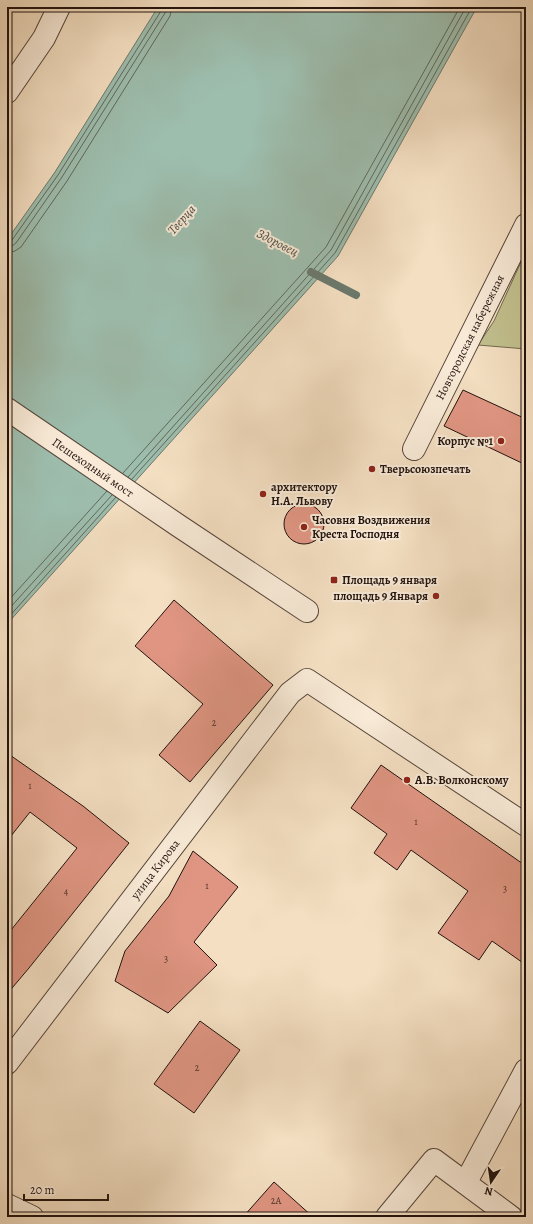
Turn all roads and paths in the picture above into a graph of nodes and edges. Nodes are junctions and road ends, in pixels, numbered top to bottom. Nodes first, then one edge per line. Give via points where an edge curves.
1 (59, 7) edge
2 (7, 92) edge
3 (526, 226) edge
4 (7, 409) edge
5 (414, 449) dead end
6 (307, 611) dead end
7 (526, 824) edge
8 (7, 1063) edge
9 (526, 1070) edge
10 (466, 1182) junction
11 (7, 1205) edge
12 (32, 1217) edge
13 (387, 1217) edge
14 (511, 1217) edge

1 - 2 street via 44,38
3 - 5 street, Новгородская набережная
4 - 6 street, Пешеходный мост
7 - 8 street, улица Кирова via 308,680 290,693
9 - 10 street
10 - 13 street via 434,1160
10 - 14 street
11 - 12 street

